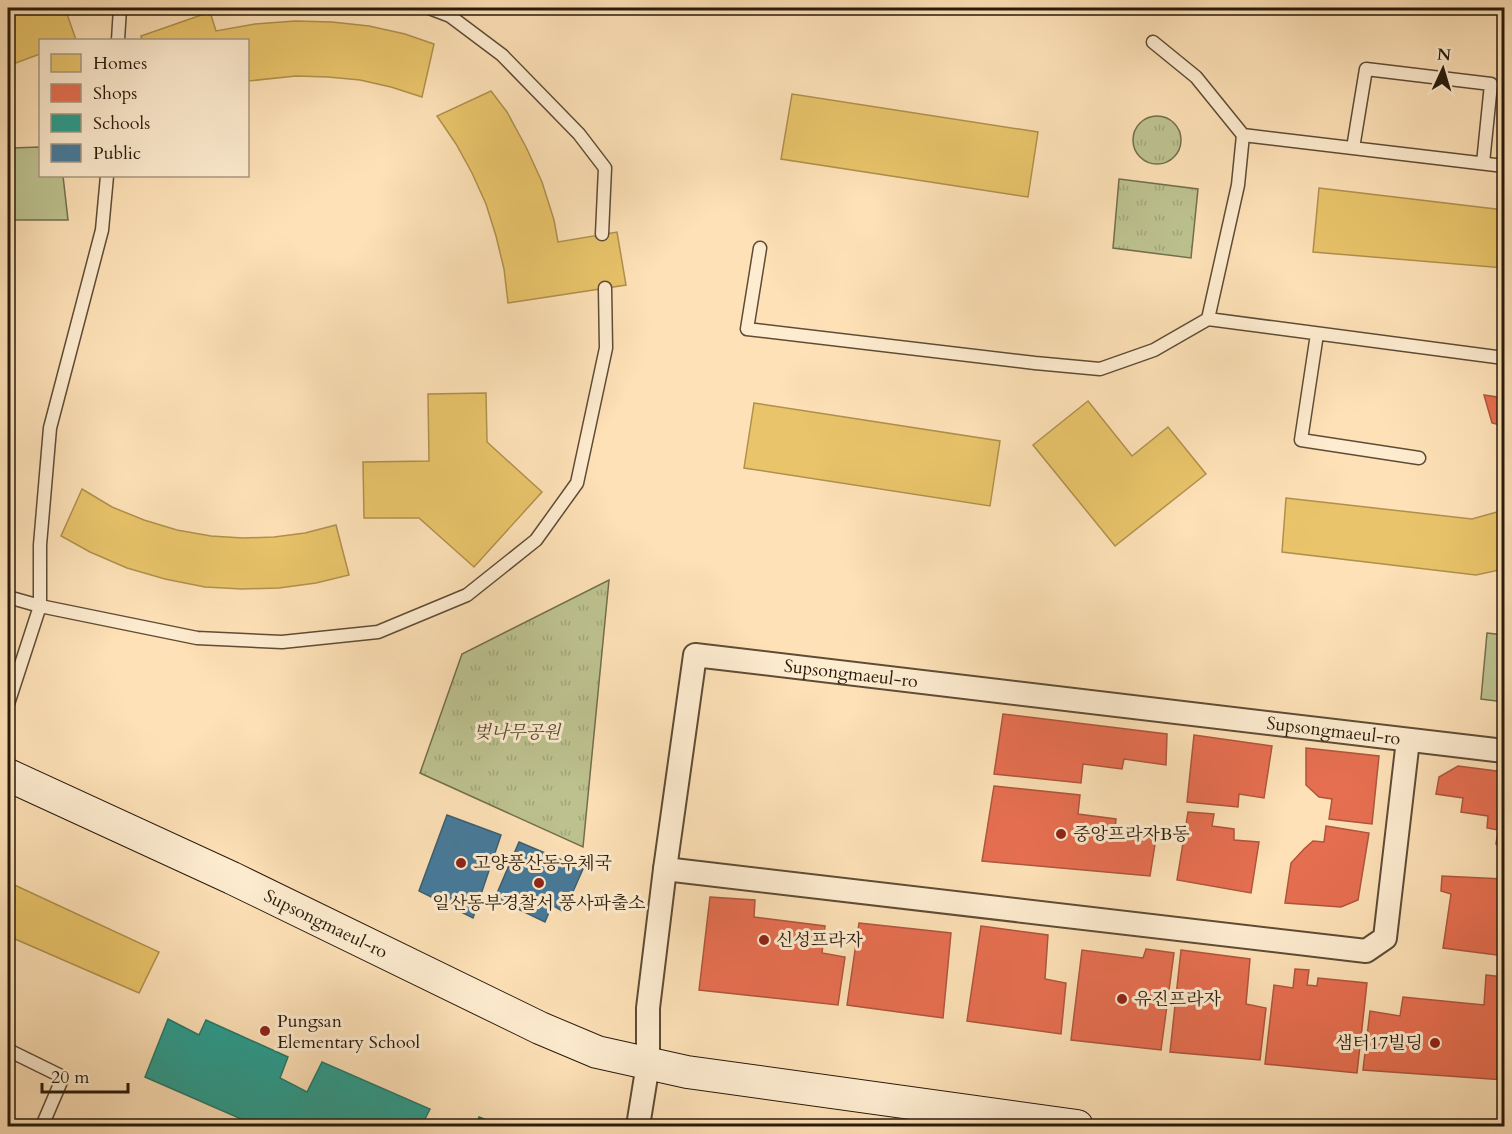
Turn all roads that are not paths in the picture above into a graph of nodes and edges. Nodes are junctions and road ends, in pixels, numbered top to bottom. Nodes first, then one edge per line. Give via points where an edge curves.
1 (120, 8) edge
2 (429, 8) edge
3 (118, 39) edge
4 (1154, 42) dead end
5 (1243, 135) junction
6 (1353, 148) junction
7 (1483, 163) junction
8 (1504, 166) edge
9 (107, 177) edge
10 (602, 234) dead end
11 (760, 248) dead end
12 (605, 288) dead end
13 (1208, 319) junction
14 (1317, 334) junction
15 (1504, 358) edge
16 (1419, 458) dead end
17 (8, 597) edge
18 (40, 606) junction
19 (8, 704) edge
20 (1408, 740) junction
21 (1504, 751) edge
22 (8, 775) edge
23 (665, 869) junction
24 (8, 1050) edge
25 (648, 1064) junction
26 (42, 1126) edge
27 (638, 1126) edge
28 (1077, 1126) edge

1 - 3 lane
2 - 10 lane via 450,16 502,55 579,134 605,168
4 - 5 lane via 1196,77
5 - 6 lane
5 - 13 lane via 1238,185
6 - 7 lane
6 - 7 lane via 1366,69 1491,84
7 - 8 lane
9 - 18 lane via 102,230 50,428 40,544
11 - 13 lane via 747,329 1100,369 1154,350
12 - 18 lane via 606,348 577,483 536,540 467,595 378,632 282,642 197,638
13 - 14 lane
14 - 15 lane
14 - 16 lane via 1301,440
17 - 18 lane
18 - 19 lane
20 - 21 street
20 - 23 street, Supsongmaeul-ro via 1385,938 1366,951
20 - 23 street, Supsongmaeul-ro via 695,655
22 - 25 main road, Supsongmaeul-ro via 232,878 540,1028 597,1053
23 - 25 street, Supsongmaeul-ro via 648,1008
24 - 26 lane via 63,1077
25 - 27 street, Supsongmaeul-ro
25 - 28 main road, Supsongmaeul-ro

